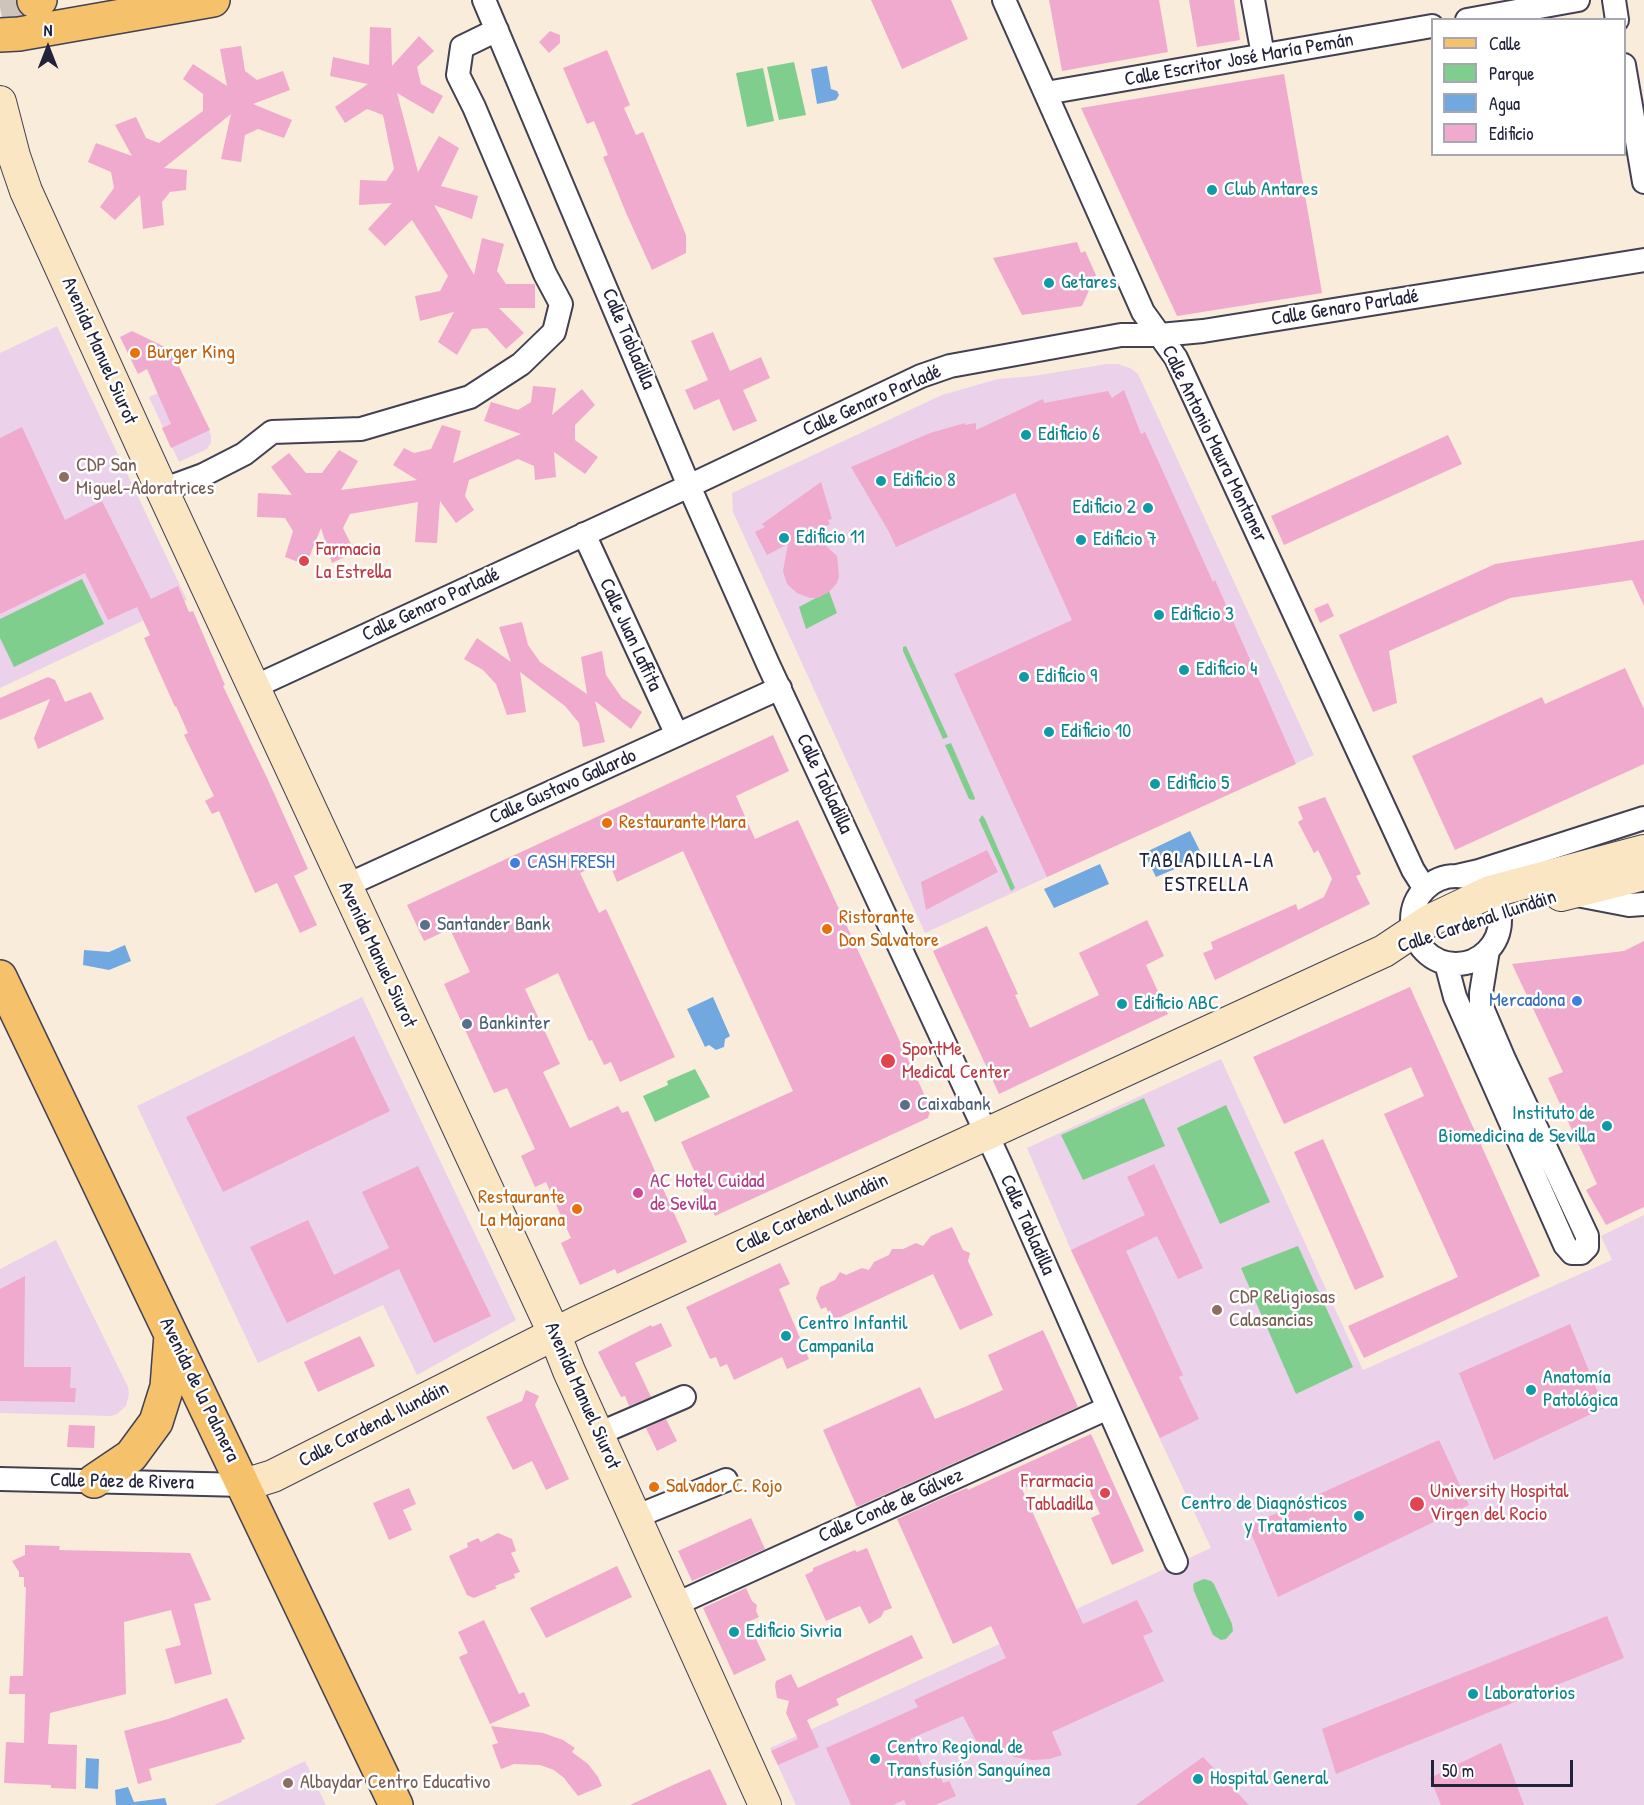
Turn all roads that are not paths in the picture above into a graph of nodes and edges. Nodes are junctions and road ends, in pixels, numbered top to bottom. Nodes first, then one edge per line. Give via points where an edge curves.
1 (213, 0) edge
2 (484, 0) edge
3 (1004, 0) edge
4 (1253, 0) edge
5 (1578, 0) edge
6 (1614, 0) edge
7 (1478, 18) edge
8 (1617, 18) edge
9 (1431, 26) edge
10 (497, 30) junction
11 (0, 35) edge
12 (1263, 55) junction
13 (1626, 77) edge
14 (1046, 93) junction
15 (0, 102) edge
16 (1644, 182) edge
17 (1644, 260) edge
18 (1160, 335) junction
19 (689, 486) junction
20 (162, 490) junction
21 (584, 534) junction
22 (254, 687) junction
23 (780, 688) junction
24 (677, 735) junction
25 (1644, 818) edge
26 (1644, 851) edge
27 (1644, 874) edge
28 (1452, 877) junction
29 (345, 886) junction
30 (1425, 889) junction
31 (1569, 893) junction
32 (1494, 902) junction
33 (1644, 904) edge
34 (1416, 938) junction
35 (1488, 950) junction
36 (1446, 963) junction
37 (0, 977) edge
38 (986, 1134) junction
39 (1572, 1204) junction
40 (1551, 1213) junction
41 (171, 1333) junction
42 (554, 1334) junction
43 (684, 1397) dead end
44 (1108, 1408) junction
45 (598, 1434) junction
46 (0, 1479) edge
47 (726, 1480) dead end
48 (94, 1481) junction
49 (244, 1485) junction
50 (635, 1517) junction
51 (1176, 1562) dead end
52 (674, 1605) junction
53 (396, 1805) edge
54 (765, 1805) edge

1 - 11 main road
2 - 10 street, Calle Tabladilla
3 - 14 street, Calle Antonio Maura Montaner
4 - 12 street
5 - 7 street
6 - 8 street
9 - 12 street, Calle Escritor José María Pemán
10 - 19 street, Calle Tabladilla
10 - 20 street via 462,47 458,75 561,304 554,332 521,364 470,397 361,429 272,432 244,454
12 - 14 street, Calle Escritor José María Pemán
13 - 16 street
14 - 18 street, Calle Antonio Maura Montaner via 1143,312
15 - 20 main road, Avenida Manuel Siurot via 26,191
17 - 18 street, Calle Genaro Parladé
18 - 19 street, Calle Genaro Parladé via 1121,335 950,366 921,376
18 - 30 street, Calle Antonio Maura Montaner via 1176,358
19 - 21 street, Calle Genaro Parladé
19 - 23 street, Calle Tabladilla
20 - 22 main road, Avenida Manuel Siurot
21 - 22 street, Calle Genaro Parladé
21 - 24 street, Calle Juan Laffita
22 - 29 main road, Avenida Manuel Siurot
23 - 24 street, Calle Gustavo Gallardo
23 - 38 street, Calle Tabladilla
24 - 29 street, Calle Gustavo Gallardo
25 - 28 street
26 - 32 main road, Calle Cardenal Ilundáin
27 - 31 main road, Calle Cardenal Ilundáin
28 - 30 street
28 - 32 street via 1473,880
29 - 42 main road, Avenida Manuel Siurot
30 - 34 street via 1412,913
31 - 32 main road, Calle Cardenal Ilundáin
31 - 33 street, Calle Cardenal Ilundáin via 1629,905
32 - 34 main road, Calle Cardenal Ilundáin via 1442,937
32 - 35 street via 1498,932
34 - 36 street via 1431,956
34 - 38 main road, Calle Cardenal Ilundáin
35 - 36 street via 1473,961
35 - 39 street via 1481,1005
36 - 40 street via 1455,997
37 - 41 main road, Avenida de la Palmera
38 - 42 main road, Calle Cardenal Ilundáin
38 - 44 street, Calle Tabladilla
39 - 40 street
39 - 40 street via 1588,1243 1581,1253 1568,1250
41 - 48 main road via 167,1387 156,1422 131,1456
41 - 49 main road, Avenida de la Palmera
42 - 45 main road, Avenida Manuel Siurot
42 - 49 main road, Calle Cardenal Ilundáin via 273,1476
43 - 45 street
44 - 51 street, Calle Tabladilla
44 - 52 street, Calle Conde de Gálvez
45 - 50 main road, Avenida Manuel Siurot
46 - 48 street, Calle Páez de Rivera
47 - 50 street
48 - 49 street, Calle Páez de Rivera
49 - 53 main road, Avenida de la Palmera
50 - 52 main road, Avenida Manuel Siurot
52 - 54 main road, Avenida Manuel Siurot

